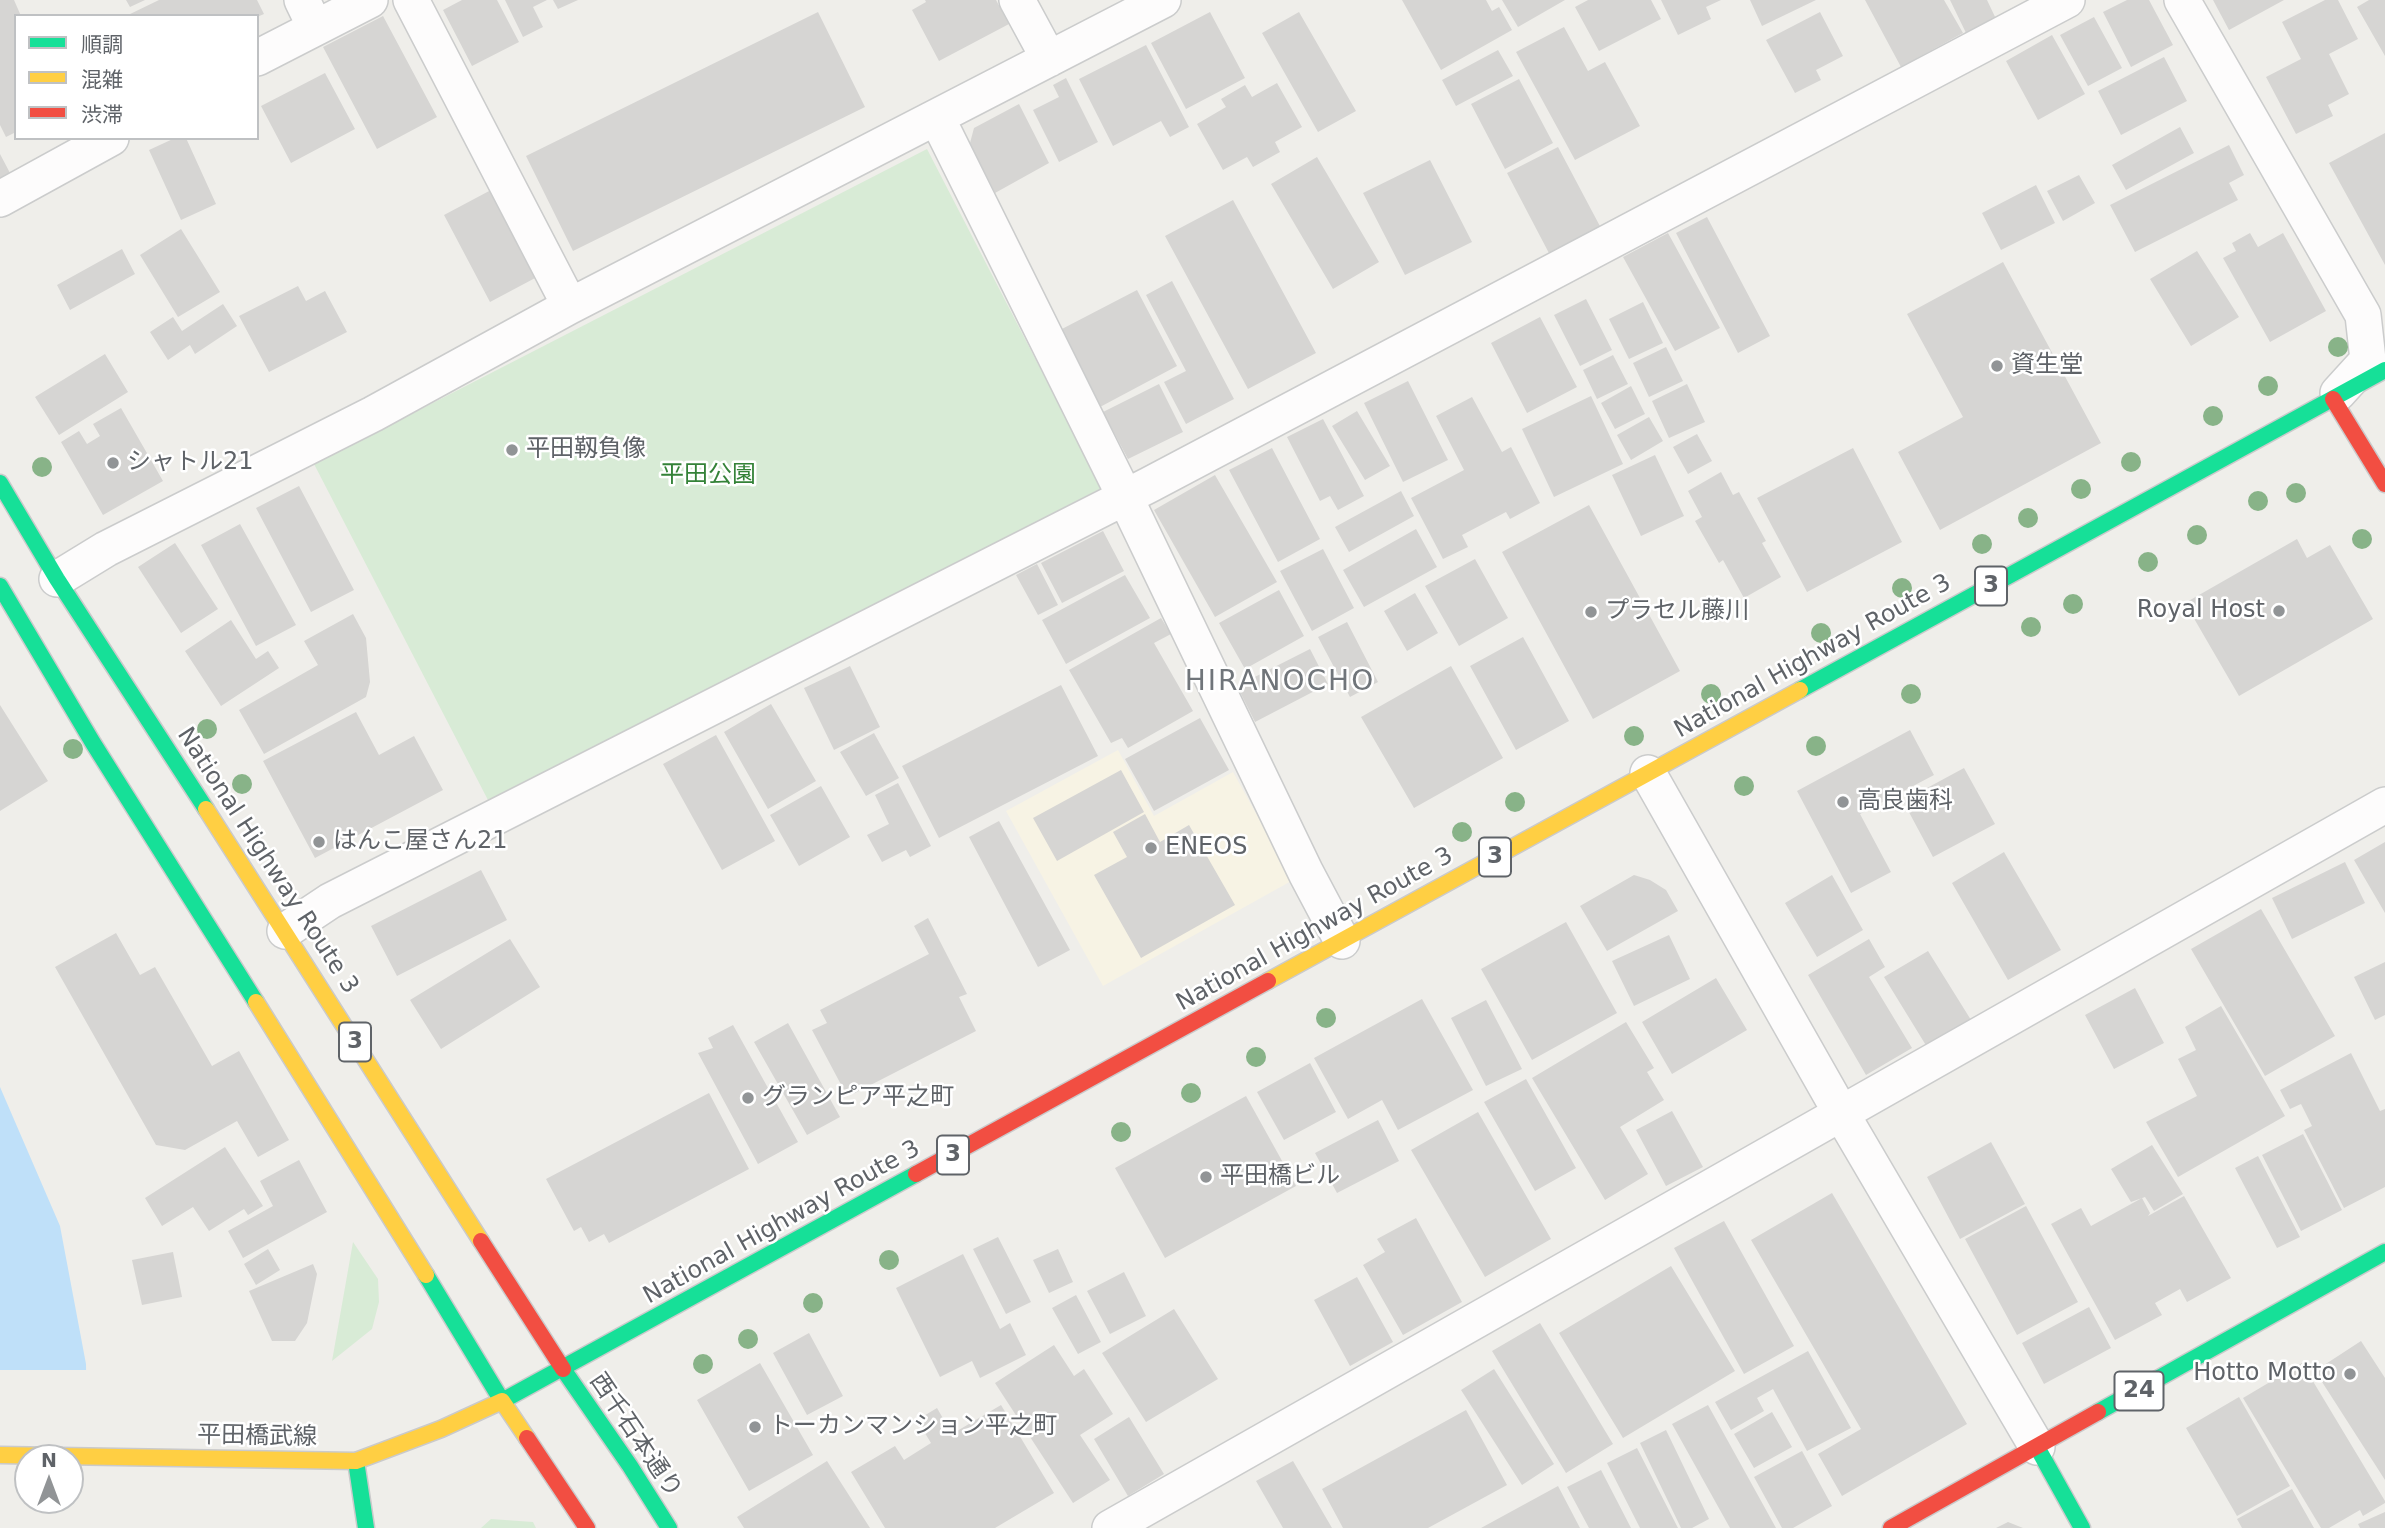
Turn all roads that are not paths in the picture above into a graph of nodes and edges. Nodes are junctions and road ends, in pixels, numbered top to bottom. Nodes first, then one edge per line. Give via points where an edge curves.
1 (370, 0) edge
2 (411, 0) edge
3 (1017, 0) edge
4 (1163, 0) edge
5 (2067, 0) edge
6 (2182, 0) edge
7 (309, 13) edge
8 (259, 56) edge
9 (1049, 59) junction
10 (937, 118) junction
11 (107, 140) edge
12 (0, 198) edge
13 (570, 306) junction
14 (2385, 370) edge
15 (2333, 399) junction
16 (0, 483) edge
17 (2385, 484) edge
18 (1125, 497) junction
19 (57, 579) junction
20 (0, 586) edge
21 (1648, 774) junction
22 (2385, 805) edge
23 (285, 931) junction
24 (1342, 941) junction
25 (1841, 1113) junction
26 (2385, 1252) edge
27 (563, 1369) junction
28 (502, 1401) junction
29 (2037, 1447) junction
30 (0, 1455) edge
31 (356, 1461) junction
32 (366, 1528) edge
33 (587, 1528) edge
34 (669, 1528) edge
35 (1110, 1528) edge
36 (1891, 1528) edge
37 (2082, 1528) edge

1 - 7 street
2 - 13 street
3 - 9 street
4 - 9 street
5 - 18 street
6 - 15 street via 2363,315 2368,360
7 - 8 street
9 - 10 street
10 - 13 street
10 - 18 street
11 - 12 street
13 - 19 street
14 - 15 main road, National Highway Route 3 / 3
15 - 17 main road
15 - 21 main road, National Highway Route 3 / 3
16 - 19 main road, National Highway Route 3 / 3
18 - 23 street via 330,901
18 - 24 street
19 - 23 main road, National Highway Route 3 / 3
20 - 28 main road
21 - 24 main road, National Highway Route 3 / 3
21 - 25 street
22 - 25 street
23 - 27 main road, National Highway Route 3 / 3
24 - 27 main road, National Highway Route 3 / 3
25 - 29 street
25 - 35 street
26 - 29 main road, 24
27 - 28 main road, National Highway Route 3 / 3
27 - 34 main road, 西千石本通り
28 - 31 main road, 平田橋武線
28 - 33 main road
29 - 36 main road, 24
29 - 37 main road
30 - 31 main road, 平田橋武線
31 - 32 main road

